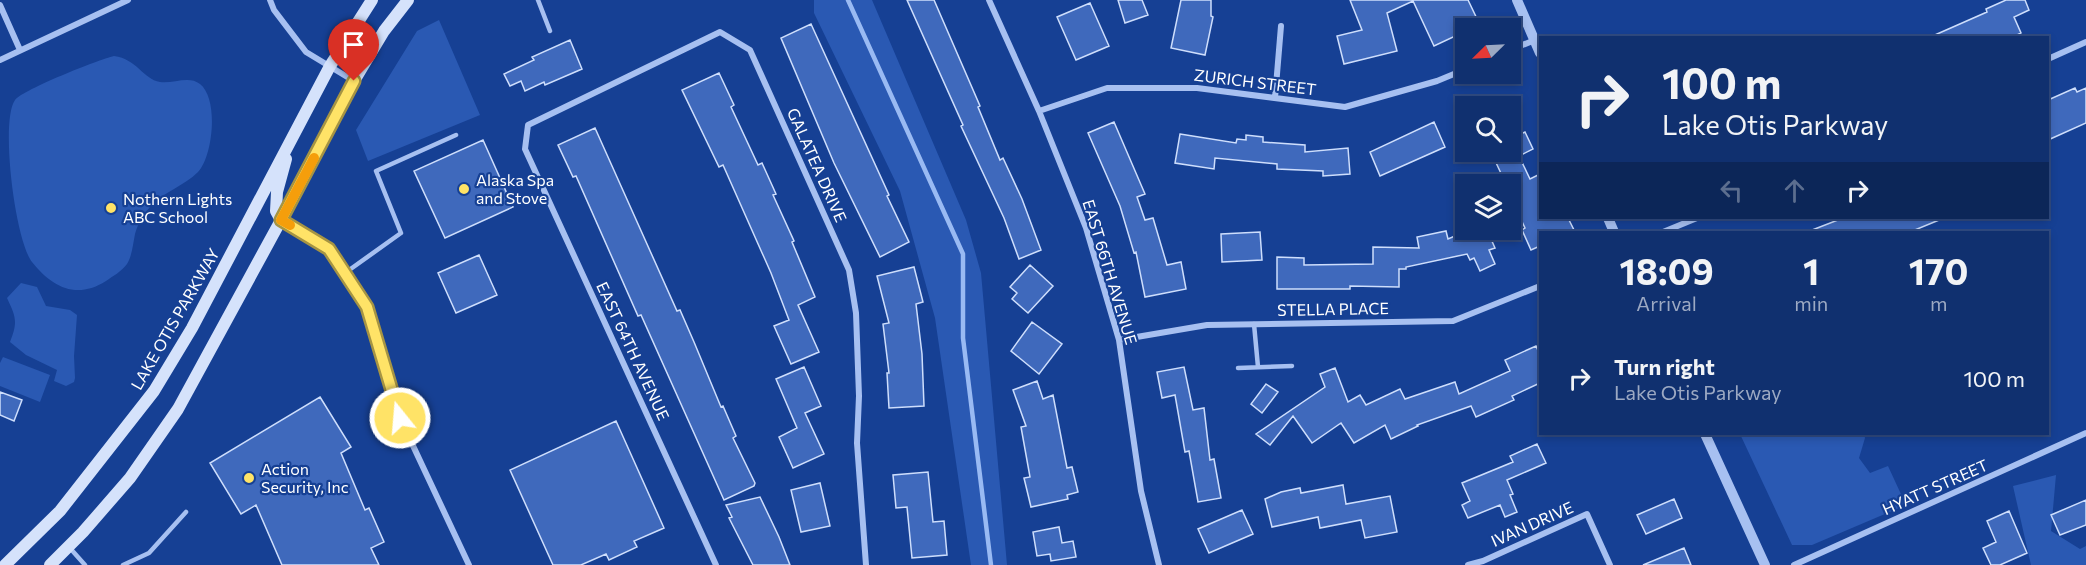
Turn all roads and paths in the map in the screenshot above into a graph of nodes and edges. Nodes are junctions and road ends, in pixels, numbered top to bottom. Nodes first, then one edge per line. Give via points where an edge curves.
1 (270, 0) edge
2 (372, 0) edge
3 (408, 0) edge
4 (538, 0) edge
5 (989, 0) edge
6 (1517, 0) edge
7 (124, 1) edge
8 (0, 5) edge
9 (1281, 26) dead end
10 (550, 32) dead end
11 (1535, 40) junction
12 (2086, 42) edge
13 (1521, 46) edge
14 (1539, 50) edge
15 (20, 51) junction
16 (2049, 59) edge
17 (0, 60) edge
18 (330, 66) junction
19 (1455, 74) edge
20 (354, 81) junction
21 (1275, 98) junction
22 (1038, 111) junction
23 (456, 135) dead end
24 (288, 146) junction
25 (525, 148) joint
26 (1695, 219) edge
27 (281, 220) junction
28 (1665, 231) edge
29 (345, 273) junction
30 (1539, 286) edge
31 (1254, 324) junction
32 (1119, 340) junction
33 (1292, 366) dead end
34 (1258, 367) junction
35 (1238, 368) dead end
36 (2086, 433) edge
37 (1705, 435) edge
38 (186, 512) dead end
39 (69, 546) junction
40 (4, 565) edge
41 (50, 565) edge
42 (86, 565) edge
43 (123, 565) edge
44 (469, 565) edge
45 (716, 565) edge
46 (866, 565) edge
47 (1159, 565) edge
48 (1468, 565) edge
49 (1610, 565) edge
50 (1765, 565) edge
51 (1794, 565) edge

1 - 18 street via 306,52
2 - 18 main road, LAKE OTIS PARKWAY
3 - 20 main road
4 - 10 lane
5 - 22 street, EAST 66TH AVENUE
6 - 11 street
7 - 15 street
8 - 15 street
9 - 21 street
11 - 13 street
11 - 14 street
12 - 16 street
15 - 17 street
18 - 20 street
18 - 24 main road, LAKE OTIS PARKWAY
19 - 21 street, ZURICH STREET via 1345,107
20 - 27 main road
21 - 22 street, ZURICH STREET via 1197,87 1107,88
22 - 32 street, EAST 66TH AVENUE via 1086,228
23 - 29 lane via 376,171 401,233
24 - 27 main road via 276,211
24 - 40 main road, LAKE OTIS PARKWAY via 192,328 154,391 60,511
25 - 45 street, EAST 64TH AVENUE
25 - 46 street, GALATEA DRIVE via 528,125 720,32 750,50 849,270 856,313 857,443
26 - 28 street
27 - 29 street via 329,249
27 - 39 main road via 178,409 130,478
29 - 44 street via 367,307 400,418
30 - 31 street, STELLA PLACE via 1453,321
31 - 32 street, STELLA PLACE via 1207,325
31 - 34 lane
32 - 47 street, EAST 66TH AVENUE via 1141,491
33 - 34 lane
34 - 35 lane
36 - 51 street, HYATT STREET
37 - 50 street
38 - 43 lane via 149,553
39 - 41 main road
39 - 42 lane
48 - 49 street, IVAN DRIVE via 1587,514

